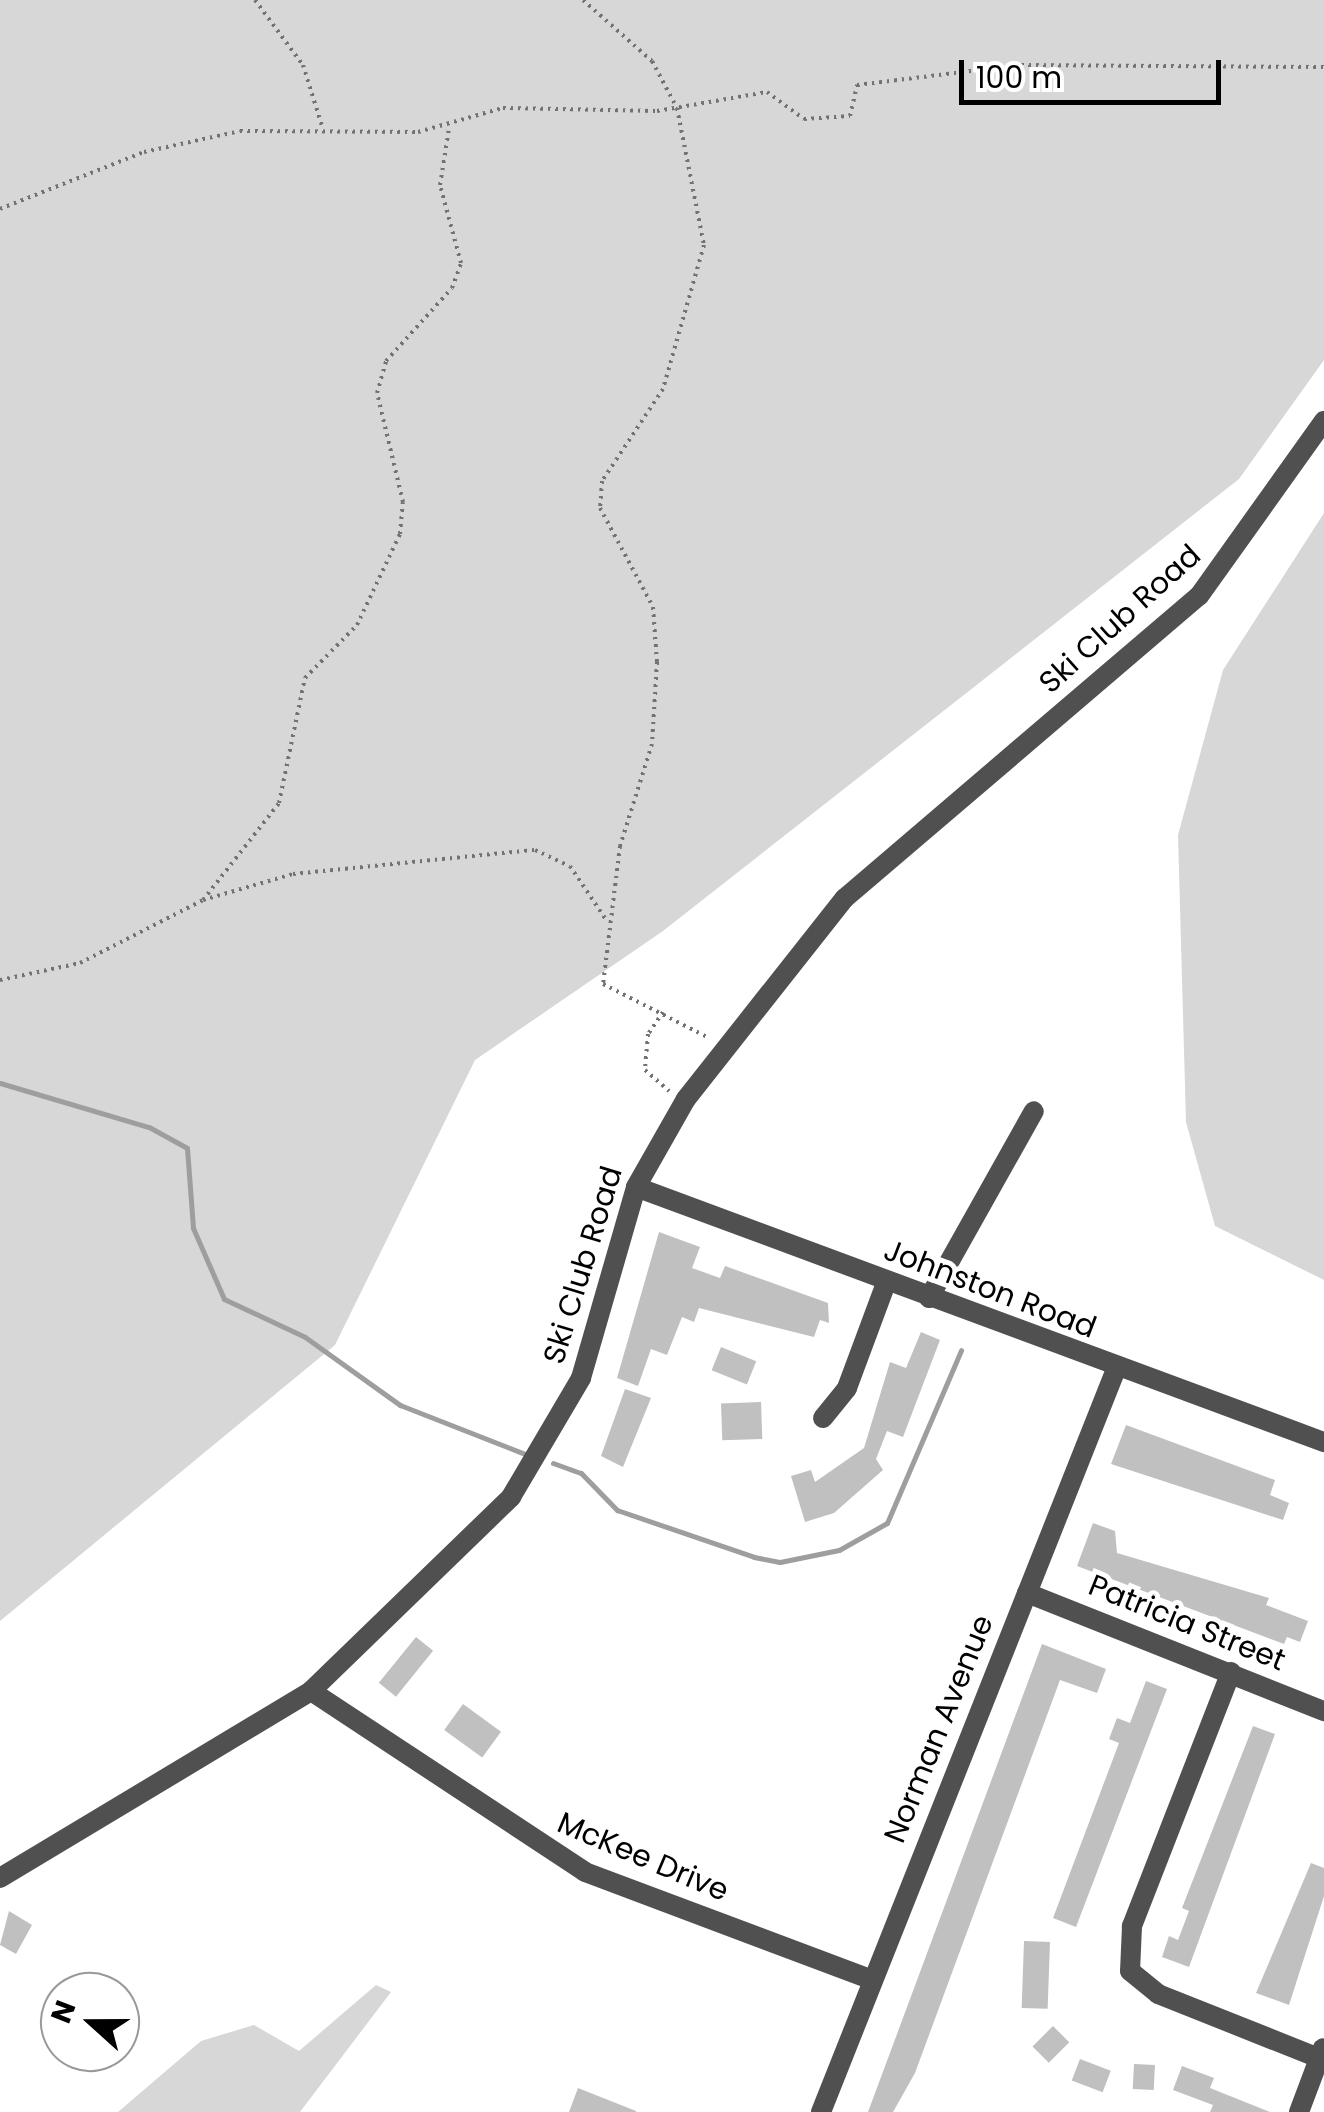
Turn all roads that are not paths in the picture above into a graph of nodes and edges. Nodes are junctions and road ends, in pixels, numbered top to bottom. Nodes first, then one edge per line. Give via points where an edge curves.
1 (1324, 422) edge
2 (1034, 1110) dead end
3 (636, 1187) junction
4 (886, 1282) junction
5 (929, 1298) junction
6 (1116, 1369) junction
7 (824, 1418) dead end
8 (1324, 1442) edge
9 (1027, 1593) junction
10 (1231, 1672) junction
11 (310, 1691) junction
12 (1324, 1711) edge
13 (0, 1878) edge
14 (870, 1979) junction
15 (1322, 2052) edge
16 (821, 2112) edge
17 (1299, 2112) edge

1 - 3 street, Ski Club Road via 1199,596 896,847 686,1099
2 - 5 street
3 - 4 street, Johnston Road
3 - 11 street, Ski Club Road via 580,1378 551,1442 511,1497
4 - 5 street, Johnston Road
4 - 7 street via 847,1388
5 - 6 street, Johnston Road
6 - 8 street, Johnston Road
6 - 9 street, Norman Avenue
9 - 10 street, Patricia Street
9 - 14 street, Norman Avenue
10 - 12 street, Patricia Street
10 - 15 street via 1132,1926 1130,1971 1158,1994
11 - 13 street, Ski Club Road
11 - 14 street, McKee Drive via 584,1872
14 - 16 street, Norman Avenue
15 - 17 street

